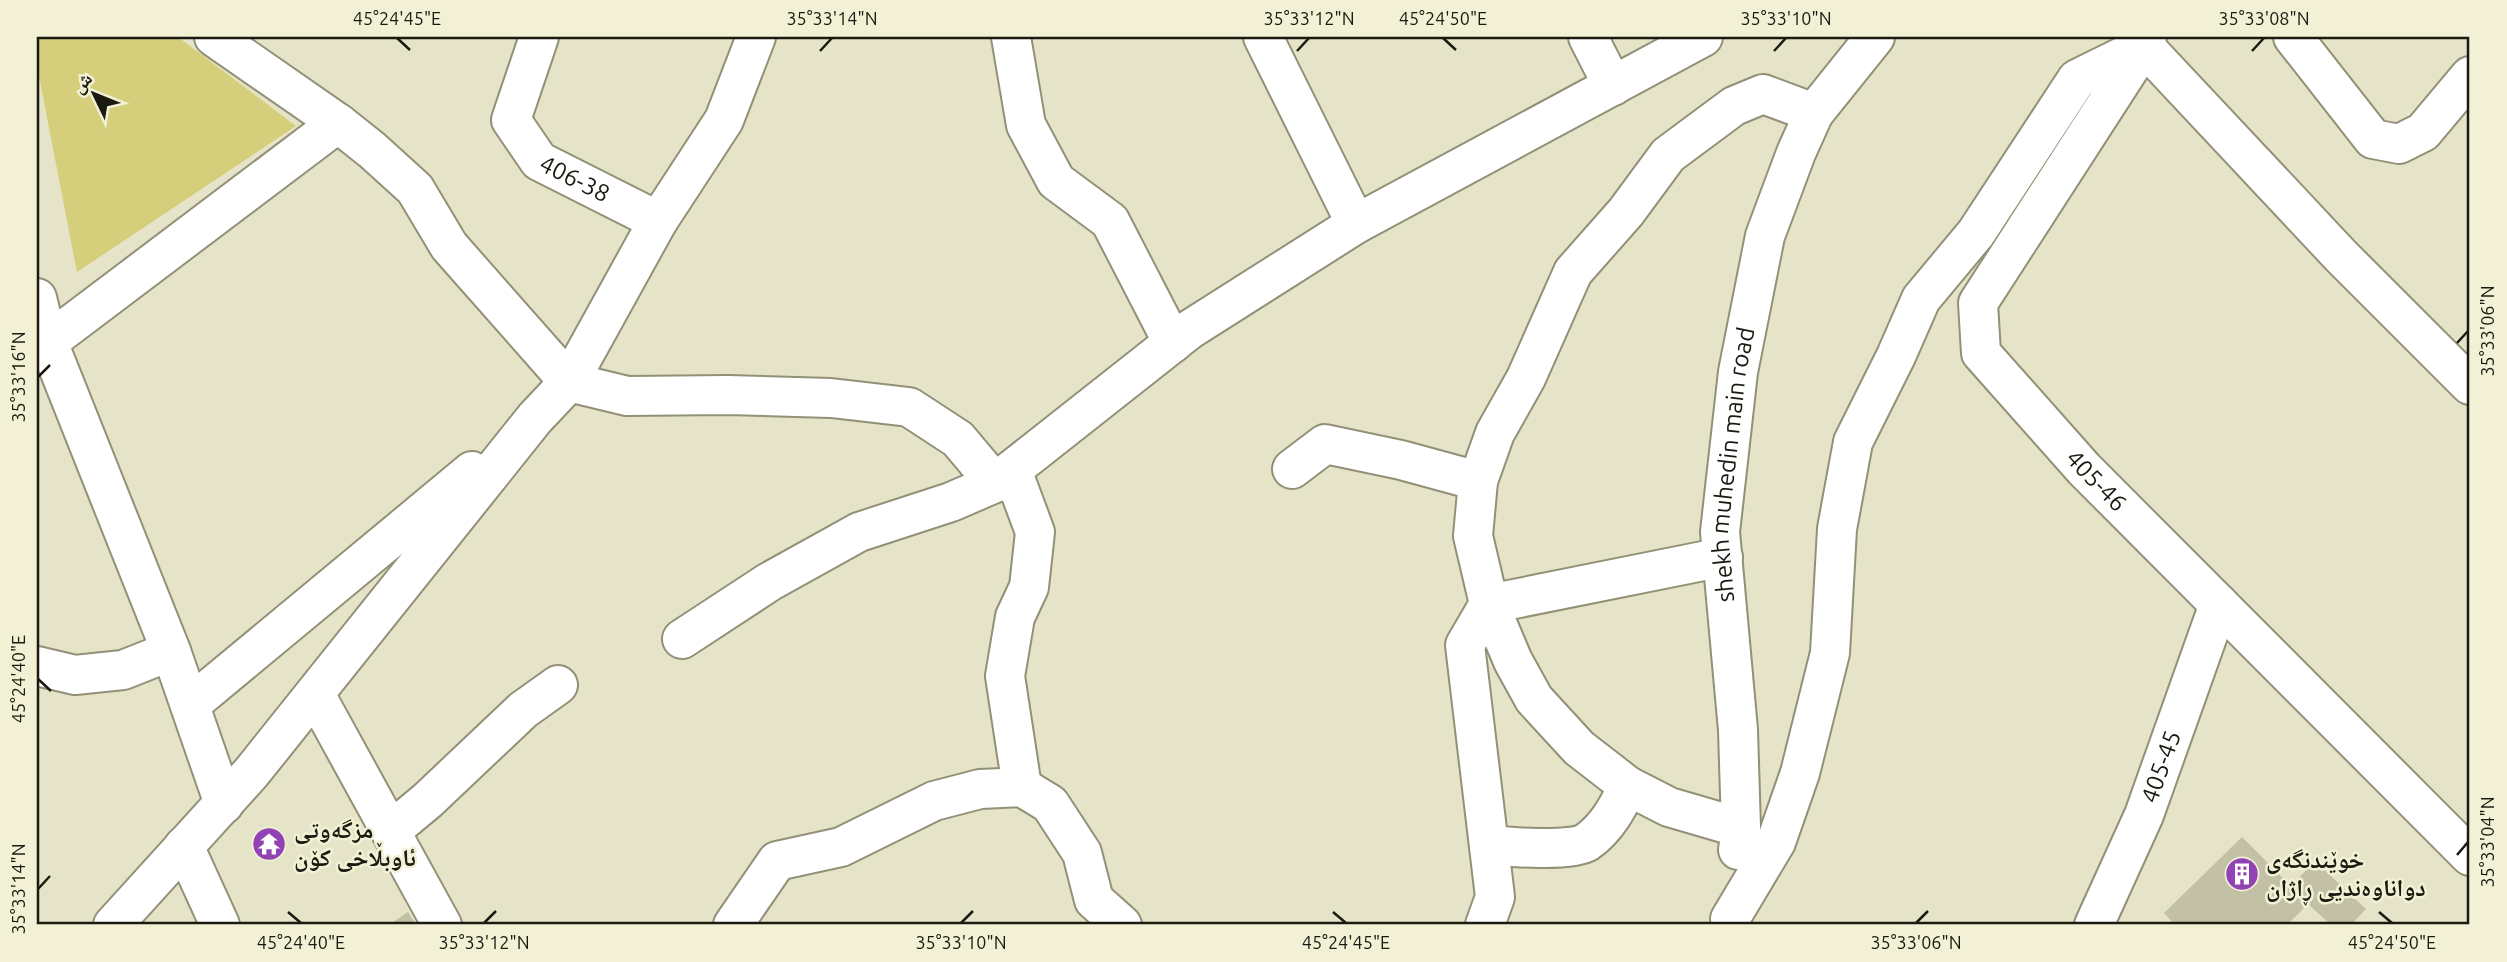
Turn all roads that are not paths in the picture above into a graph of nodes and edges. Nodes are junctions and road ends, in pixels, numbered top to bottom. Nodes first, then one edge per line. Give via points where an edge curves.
1 (214, 37) edge
2 (539, 37) edge
3 (756, 37) edge
4 (1012, 37) edge
5 (1263, 37) edge
6 (1588, 37) edge
7 (1703, 37) edge
8 (1875, 37) edge
9 (2293, 37) edge
10 (2146, 41) edge
11 (2470, 76) edge
12 (1613, 86) junction
13 (1814, 113) junction
14 (338, 123) junction
15 (658, 221) junction
16 (1356, 224) junction
17 (37, 298) edge
18 (48, 342) junction
19 (1173, 343) junction
20 (569, 382) junction
21 (2470, 385) edge
22 (535, 418) junction
23 (1292, 469) dead end
24 (1004, 477) junction
25 (1478, 481) junction
26 (1724, 557) junction
27 (1489, 604) junction
28 (2219, 604) junction
29 (682, 639) dead end
30 (172, 651) junction
31 (37, 666) edge
32 (558, 685) dead end
33 (315, 694) junction
34 (191, 704) junction
35 (1628, 786) junction
36 (1022, 787) junction
37 (224, 804) junction
38 (1741, 828) junction
39 (392, 830) junction
40 (1489, 845) junction
41 (184, 846) junction
42 (2470, 856) edge
43 (1729, 922) edge
44 (112, 923) edge
45 (735, 924) edge
46 (220, 925) edge
47 (442, 925) edge
48 (1122, 925) edge
49 (1485, 925) edge
50 (2094, 925) edge

1 - 14 street
2 - 15 street, 406-38 via 511,120 539,161
3 - 15 street via 724,120
4 - 19 street via 1026,125 1056,181 1110,221
5 - 16 street
6 - 12 street
7 - 12 street
8 - 13 street, shekh muhedin main road
9 - 11 street via 2373,139 2399,144 2423,132
10 - 21 street via 2340,256
10 - 28 street, 405-46 via 1978,303 1981,353 2084,469
10 - 43 street via 2077,79 1976,233 1921,299 1853,442 1837,529 1830,653 1800,773 1776,842
12 - 16 street
13 - 25 street via 1763,94 1734,106 1668,155 1573,272 1526,378 1495,433
13 - 26 street, shekh muhedin main road via 1765,236 1738,372 1720,532
14 - 18 street
14 - 20 street via 415,189 449,246
15 - 20 street
16 - 19 street
17 - 18 street
18 - 30 street
19 - 24 street
20 - 22 street
20 - 24 street via 627,396 818,397 909,407
22 - 33 street
22 - 34 street
23 - 25 street via 1325,444
24 - 29 street via 951,502 859,532 769,582
24 - 36 street via 1035,532 1030,587 1016,617 1005,676
25 - 27 street via 1473,536
26 - 27 street
26 - 38 street, shekh muhedin main road
27 - 35 street via 1534,698 1579,748
27 - 40 street via 1465,645
28 - 42 street, 405-46
28 - 50 street, 405-45 via 2144,815
30 - 31 street via 123,670 75,675
30 - 34 street
32 - 39 street via 523,710
33 - 37 street
33 - 39 street
34 - 37 street
35 - 38 street via 1669,807
35 - 40 street via 1615,815 1585,844 1534,849
36 - 45 street via 980,789 934,802 841,847 777,860
36 - 48 street via 1050,804 1082,853 1094,900
37 - 41 street
38 - 43 street, shekh muhedin main road
39 - 47 street
40 - 49 street via 1495,897
41 - 44 street
41 - 46 street

